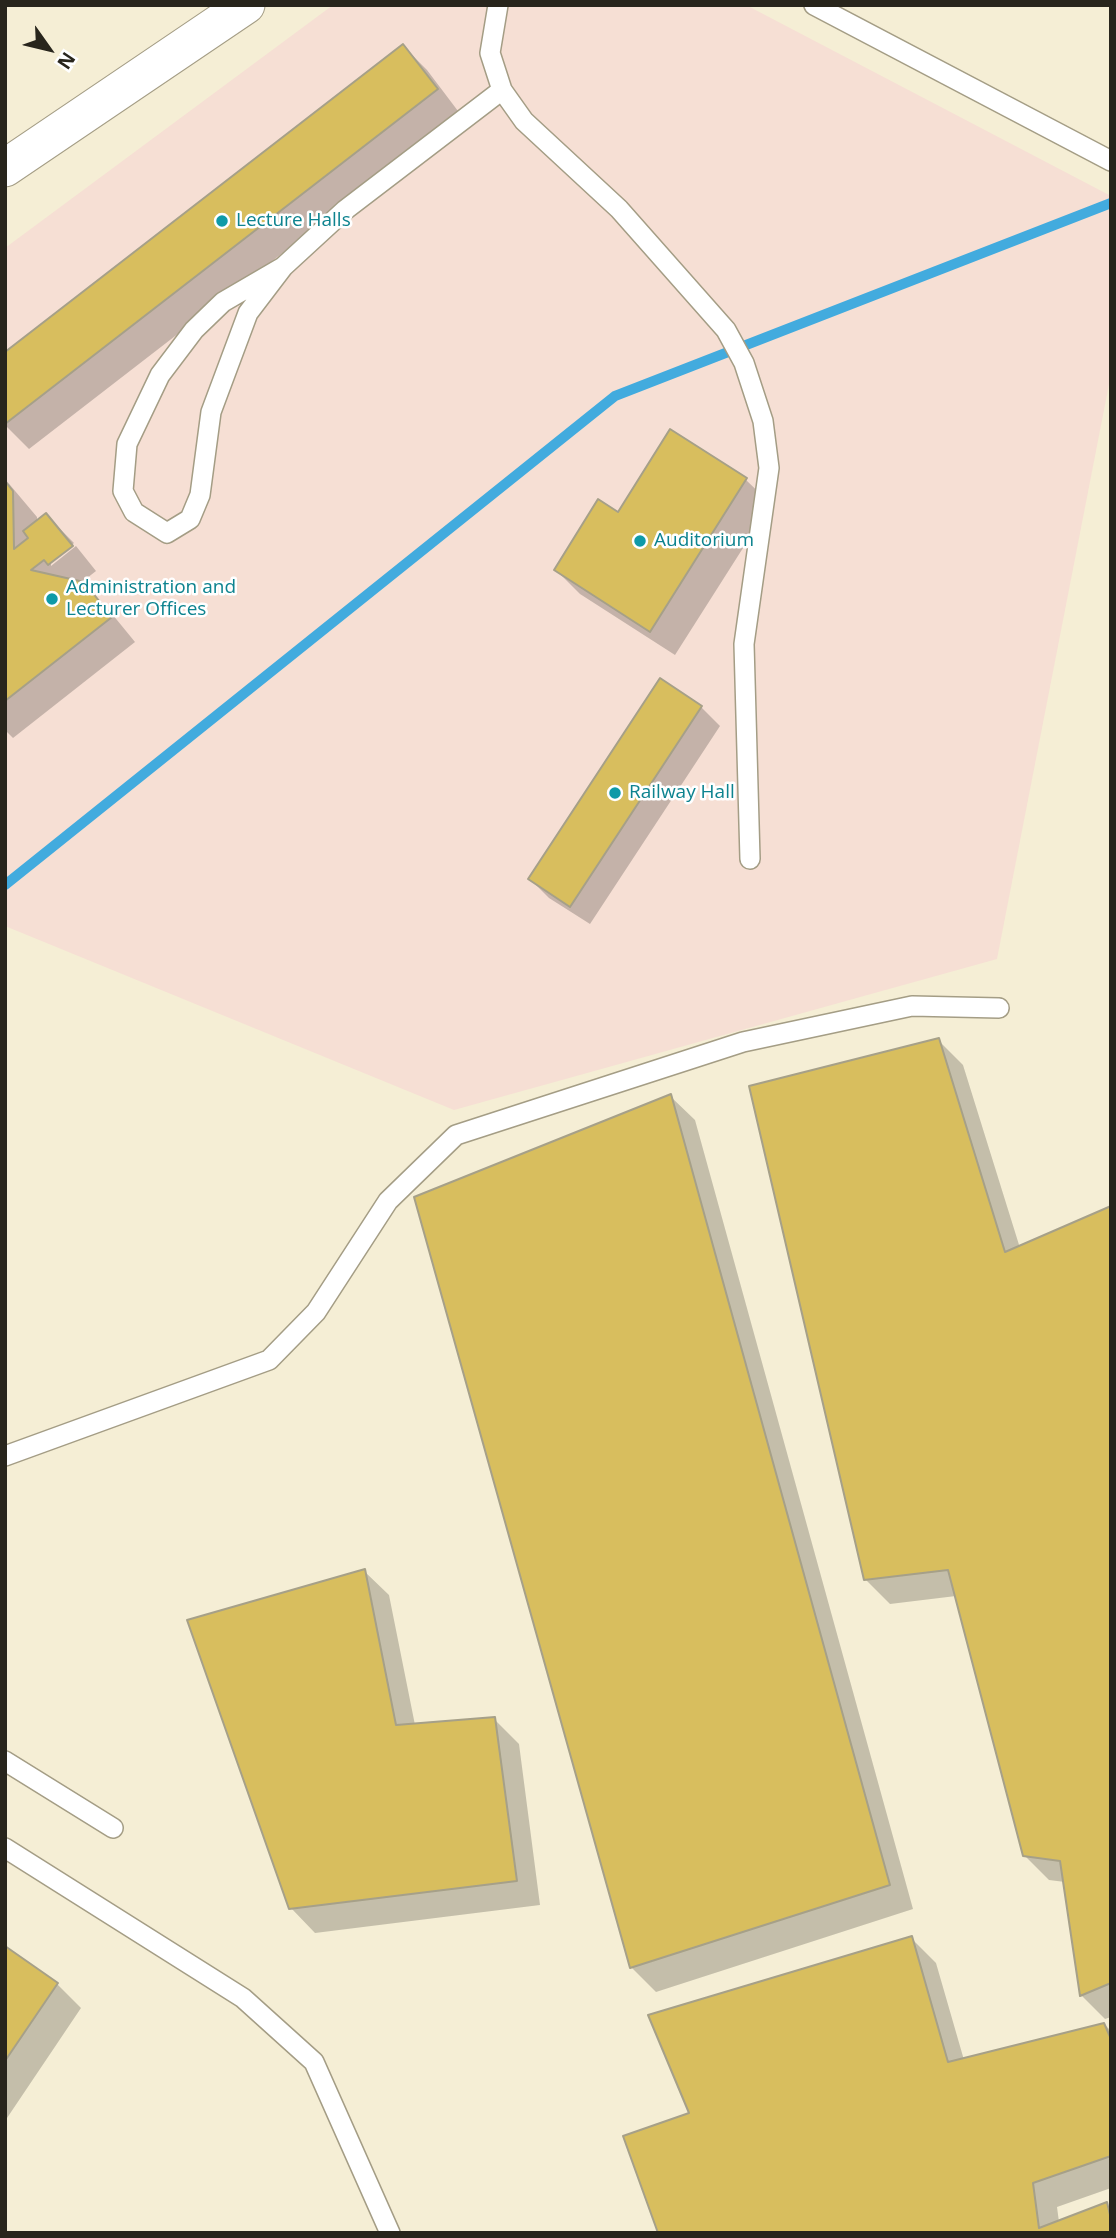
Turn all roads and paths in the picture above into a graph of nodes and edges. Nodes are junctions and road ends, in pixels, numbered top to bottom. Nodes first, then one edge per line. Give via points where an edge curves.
1 (246, 5) edge
2 (498, 5) edge
3 (814, 5) edge
4 (502, 90) junction
5 (1111, 161) edge
6 (5, 168) edge
7 (283, 267) junction
8 (750, 859) dead end
9 (999, 1008) dead end
10 (5, 1456) edge
11 (5, 1761) edge
12 (113, 1828) dead end
13 (5, 1848) edge
14 (390, 2233) edge

1 - 6 street
2 - 4 lane via 490,53
3 - 5 lane
4 - 7 lane via 345,210
4 - 8 lane via 524,121 619,209 726,330 744,363 763,421 769,468 744,644
7 - 7 lane via 223,302 194,330 160,375 127,444 123,491 134,512 167,533 190,519 200,495 211,412 248,313
9 - 10 lane via 912,1006 743,1042 456,1135 388,1201 316,1312 269,1360
11 - 12 lane
13 - 14 lane via 243,1998 314,2062

